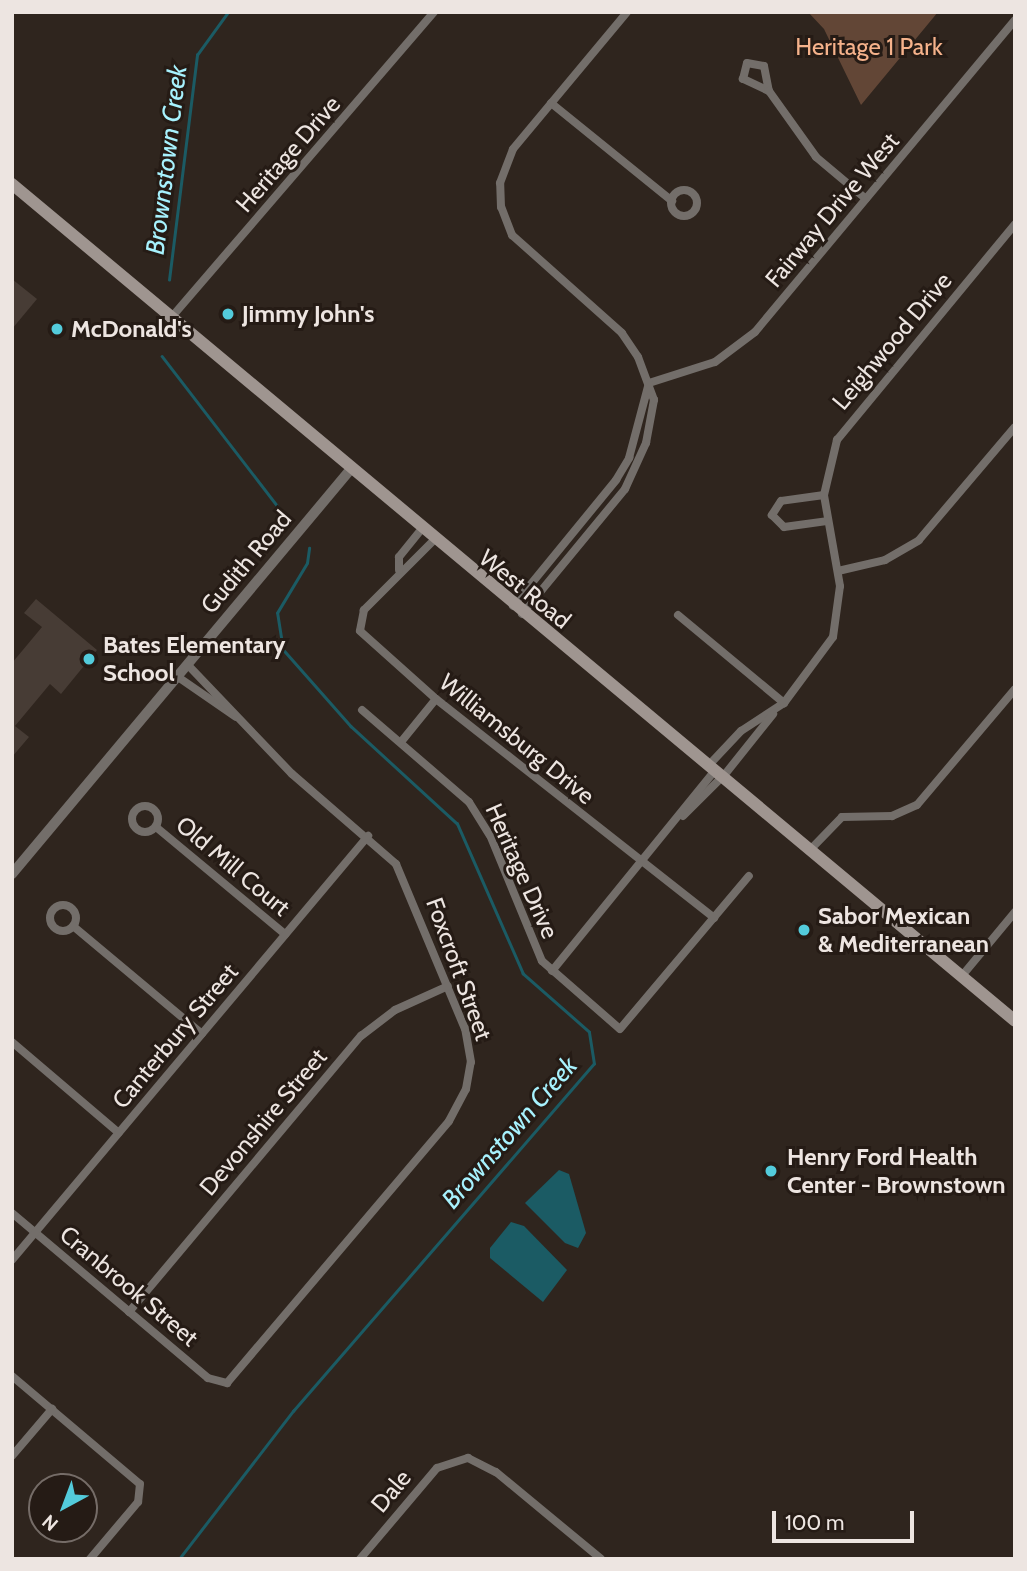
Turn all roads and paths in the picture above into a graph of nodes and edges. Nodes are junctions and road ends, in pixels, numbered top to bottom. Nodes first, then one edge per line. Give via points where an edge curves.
1 (434, 12) edge
2 (628, 12) edge
3 (1015, 20) edge
4 (769, 91) dead end
5 (551, 103) junction
6 (12, 184) edge
7 (866, 200) junction
8 (671, 201) dead end
9 (1015, 224) edge
10 (170, 318) junction
11 (649, 383) junction
12 (1015, 427) edge
13 (349, 470) junction
14 (824, 495) junction
15 (588, 515) junction
16 (827, 521) junction
17 (597, 523) junction
18 (421, 530) junction
19 (433, 541) junction
20 (398, 570) junction
21 (838, 571) junction
22 (518, 610) junction
23 (678, 615) dead end
24 (188, 665) junction
25 (178, 677) junction
26 (1015, 689) edge
27 (436, 699) junction
28 (785, 703) junction
29 (362, 710) dead end
30 (773, 714) junction
31 (239, 719) junction
32 (401, 742) junction
33 (716, 773) junction
34 (156, 827) dead end
35 (368, 836) junction
36 (809, 851) junction
37 (644, 861) junction
38 (12, 874) edge
39 (749, 876) dead end
40 (1015, 912) edge
41 (714, 918) junction
42 (73, 926) dead end
43 (285, 934) junction
44 (552, 971) junction
45 (961, 977) junction
46 (448, 986) junction
47 (1015, 1021) edge
48 (202, 1034) junction
49 (12, 1042) edge
50 (119, 1133) junction
51 (12, 1213) edge
52 (35, 1233) junction
53 (12, 1260) edge
54 (129, 1312) junction
55 (12, 1376) edge
56 (223, 1384) joint
57 (52, 1409) junction
58 (12, 1456) edge
59 (90, 1559) edge
60 (360, 1559) edge
61 (601, 1559) edge

1 - 10 street, Heritage Drive
2 - 5 street
3 - 7 street, Fairway Drive West
4 - 7 street via 820,162
5 - 8 street
5 - 11 street via 507,159 500,203 521,247 622,333
6 - 10 main road, West Road
7 - 11 street, Fairway Drive West via 743,344 704,367
9 - 14 street, Leighwood Drive via 847,425 832,453
10 - 13 main road, West Road
11 - 15 street via 629,458
11 - 17 street via 654,400 646,443 625,489
12 - 21 street via 919,540 885,560
13 - 18 main road, West Road
13 - 24 street, Gudith Road
14 - 16 street, Leighwood Drive
14 - 16 street via 781,501 772,515 784,527
15 - 17 street
15 - 22 street
16 - 21 street, Leighwood Drive
17 - 22 street
18 - 19 main road, West Road
18 - 20 street, Williamsburg Drive via 399,557
19 - 20 street, Williamsburg Drive via 410,567
19 - 22 main road, West Road
20 - 27 street, Williamsburg Drive via 360,615 358,627
21 - 28 street, Leighwood Drive via 840,604 833,637
22 - 33 main road, West Road
23 - 28 street
24 - 25 street, Gudith Road
24 - 31 street, Foxcroft Street
25 - 31 street, Foxcroft Street
25 - 38 street, Gudith Road
26 - 36 street via 917,805 892,816 842,817
27 - 32 street
27 - 37 street, Williamsburg Drive
28 - 30 street, Leighwood Drive
29 - 32 street, Heritage Drive
30 - 33 street, Leighwood Drive
30 - 33 street, Leighwood Drive via 741,731
31 - 35 street, Foxcroft Street via 292,775
32 - 44 street, Heritage Drive via 456,788 480,818 538,955
33 - 36 main road, West Road
33 - 37 street
34 - 43 street, Old Mill Court
35 - 43 street, Canterbury Street
35 - 46 street, Foxcroft Street via 402,873
36 - 45 main road, West Road
37 - 41 street, Williamsburg Drive
37 - 44 street
39 - 41 street, Heritage Drive
40 - 45 street
41 - 44 street, Heritage Drive via 620,1029
42 - 48 street
43 - 48 street, Canterbury Street
45 - 47 main road, West Road
46 - 54 street, Devonshire Street via 395,1010 361,1036
46 - 56 street, Foxcroft Street via 470,1051 470,1076 457,1111 239,1373
48 - 50 street, Canterbury Street
49 - 50 street
50 - 52 street, Canterbury Street
51 - 52 street, Cranbrook Street
52 - 53 street, Canterbury Street
52 - 54 street, Cranbrook Street
54 - 56 street, Cranbrook Street via 208,1378
55 - 57 street
57 - 58 street
57 - 59 street via 137,1480 141,1496
60 - 61 street, Dale via 433,1472 459,1458 486,1465

